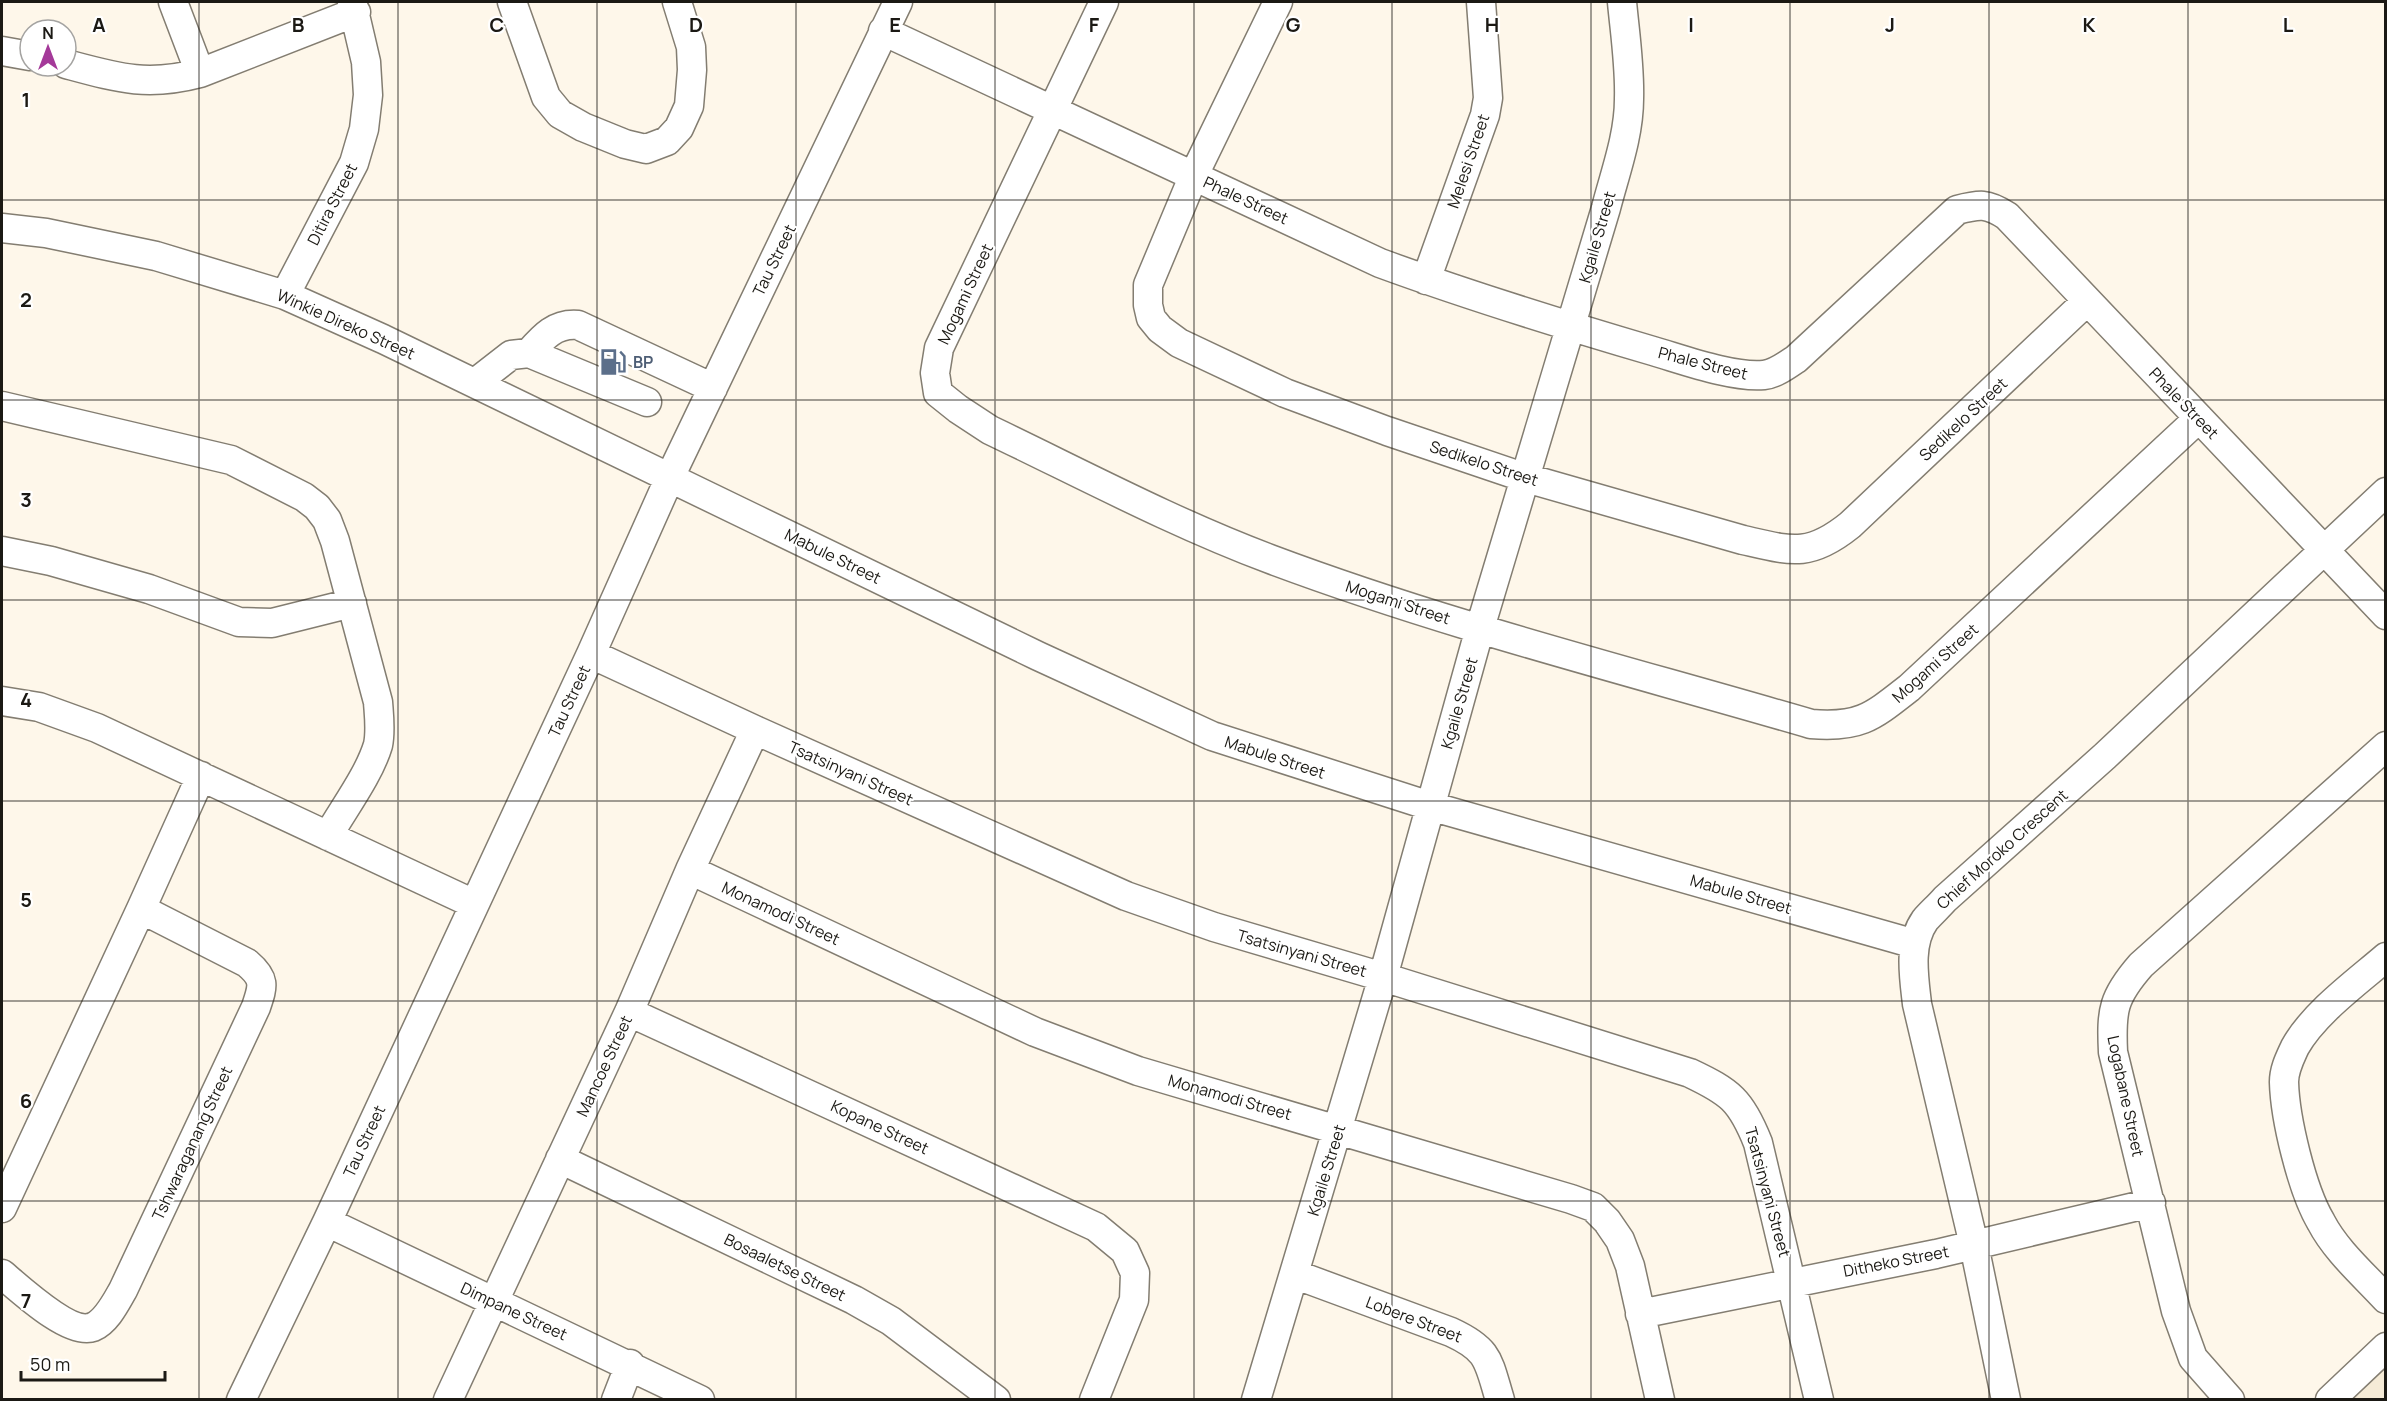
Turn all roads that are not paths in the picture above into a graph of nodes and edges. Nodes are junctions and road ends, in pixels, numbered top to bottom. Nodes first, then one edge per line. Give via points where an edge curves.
1 (173, 2) edge
2 (512, 2) edge
3 (677, 2) edge
4 (898, 2) edge
5 (1104, 2) edge
6 (1278, 2) edge
7 (1481, 2) edge
8 (1622, 2) edge
9 (354, 7) edge
10 (884, 31) junction
11 (2, 51) edge
12 (18, 54) edge
13 (78, 67) edge
14 (200, 73) junction
15 (1053, 111) junction
16 (1194, 175) junction
17 (2, 228) edge
18 (1426, 280) junction
19 (285, 295) junction
20 (2087, 301) junction
21 (1572, 327) junction
22 (529, 352) junction
23 (475, 383) junction
24 (713, 388) junction
25 (647, 402) dead end
26 (2, 406) edge
27 (2199, 418) junction
28 (670, 477) junction
29 (1526, 478) junction
30 (2385, 492) edge
31 (2323, 549) junction
32 (2, 551) edge
33 (352, 603) junction
34 (2385, 615) edge
35 (1480, 628) junction
36 (591, 654) junction
37 (2, 701) edge
38 (755, 730) junction
39 (2385, 746) edge
40 (201, 776) junction
41 (1430, 806) junction
42 (328, 836) junction
43 (690, 870) junction
44 (474, 904) junction
45 (141, 909) junction
46 (1915, 944) junction
47 (2385, 957) edge
48 (1383, 977) junction
49 (629, 1012) junction
50 (1338, 1129) junction
51 (560, 1159) junction
52 (2151, 1203) junction
53 (2, 1208) edge
54 (327, 1222) junction
55 (1974, 1245) junction
56 (2, 1274) edge
57 (1294, 1274) junction
58 (1792, 1282) junction
59 (2385, 1299) edge
60 (494, 1302) junction
61 (1640, 1314) junction
62 (2385, 1347) edge
63 (630, 1364) junction
64 (241, 1400) edge
65 (448, 1400) edge
66 (616, 1400) edge
67 (700, 1400) edge
68 (996, 1400) edge
69 (1094, 1400) edge
70 (1256, 1400) edge
71 (1500, 1400) edge
72 (1660, 1400) edge
73 (1819, 1400) edge
74 (2006, 1400) edge
75 (2230, 1400) edge
76 (2330, 1400) edge

1 - 14 street
2 - 3 street via 546,97 560,114 583,127 646,149 667,141 679,128 689,106 691,47
4 - 10 street, Tau Street
5 - 15 street, Mogami Street
6 - 16 street, Sedikelo Street
7 - 18 street, Melesi Street via 1488,98 1485,115
8 - 21 street, Kgaile Street via 1628,58 1628,112 1623,145
9 - 14 street
9 - 19 street, Ditira Street via 366,62 364,129 354,163
10 - 15 street, Phale Street
10 - 24 street, Tau Street
11 - 12 street
13 - 14 street via 154,82
15 - 16 street, Phale Street
15 - 35 street, Mogami Street via 939,348 935,373 938,393 990,430 1198,529 1339,584
16 - 18 street, Phale Street via 1380,264
16 - 29 street, Sedikelo Street via 1148,285 1149,311 1160,329 1179,343 1285,393
17 - 19 street, Winkie Direko Street via 156,256
18 - 21 street, Phale Street
19 - 23 street, Winkie Direko Street
20 - 21 street, Phale Street via 2007,216 1992,206 1974,205 1957,210 1796,359 1767,375 1702,365
20 - 27 street, Phale Street
20 - 29 street, Sedikelo Street via 1850,525 1813,548 1778,548 1743,540
21 - 29 street, Kgaile Street
22 - 23 street via 511,355
22 - 24 street via 559,326 578,325
22 - 25 street
23 - 28 street, Winkie Direko Street
24 - 28 street, Tau Street
26 - 33 street via 231,460 304,497 327,520
27 - 31 street, Phale Street
27 - 35 street, Mogami Street via 1909,688 1859,721 1838,726 1811,724
28 - 36 street, Tau Street
28 - 41 street, Mabule Street via 1212,736
29 - 35 street, Kgaile Street
30 - 31 street, Chief Moroko Crescent
31 - 34 street, Phale Street
31 - 46 street, Chief Moroko Crescent via 1946,899 1924,921
32 - 33 street via 149,589 239,622 272,623
33 - 42 street via 378,702 378,743
35 - 41 street, Kgaile Street
36 - 38 street, Tsatsinyani Street
36 - 44 street, Tau Street
37 - 40 street via 39,707 97,728
38 - 43 street, Mancoe Street
38 - 48 street, Tsatsinyani Street via 1126,896 1214,927
39 - 52 street, Logabane Street via 2141,965 2115,1002 2114,1052
40 - 42 street
40 - 45 street
41 - 46 street, Mabule Street
41 - 48 street, Kgaile Street
42 - 44 street
43 - 49 street, Mancoe Street
43 - 50 street, Monamodi Street via 1087,1053
44 - 54 street, Tau Street
45 - 53 street
45 - 56 street, Tshwaraganang Street via 248,963 262,981 256,1007 123,1290 104,1319 94,1327 82,1329 67,1324
46 - 55 street, Chief Moroko Crescent via 1917,1004
47 - 59 street via 2309,1029 2297,1044 2284,1081 2291,1129 2309,1198 2321,1224
48 - 50 street, Kgaile Street
48 - 58 street, Tsatsinyani Street via 1690,1073 1722,1088 1744,1113 1758,1143
49 - 51 street, Mancoe Street
49 - 69 street, Kopane Street via 1096,1227 1125,1251 1135,1273 1134,1300
50 - 57 street, Kgaile Street
50 - 61 street, Monamodi Street via 1593,1208 1620,1240
51 - 60 street, Mancoe Street
51 - 68 street, Bosaaletse Street via 854,1300 891,1321
52 - 55 street, Ditheko Street
52 - 75 street, Logabane Street via 2176,1311 2193,1358
54 - 60 street, Dimpane Street
54 - 64 street, Tau Street
55 - 58 street, Ditheko Street
55 - 74 street, Chief Moroko Crescent
57 - 70 street, Kgaile Street
57 - 71 street, Lobere Street via 1473,1342 1486,1357
58 - 61 street, Ditheko Street
58 - 73 street, Tsatsinyani Street
60 - 63 street, Dimpane Street
60 - 65 street, Mancoe Street
61 - 72 street, Monamodi Street
62 - 76 street
63 - 66 street
63 - 67 street, Dimpane Street

